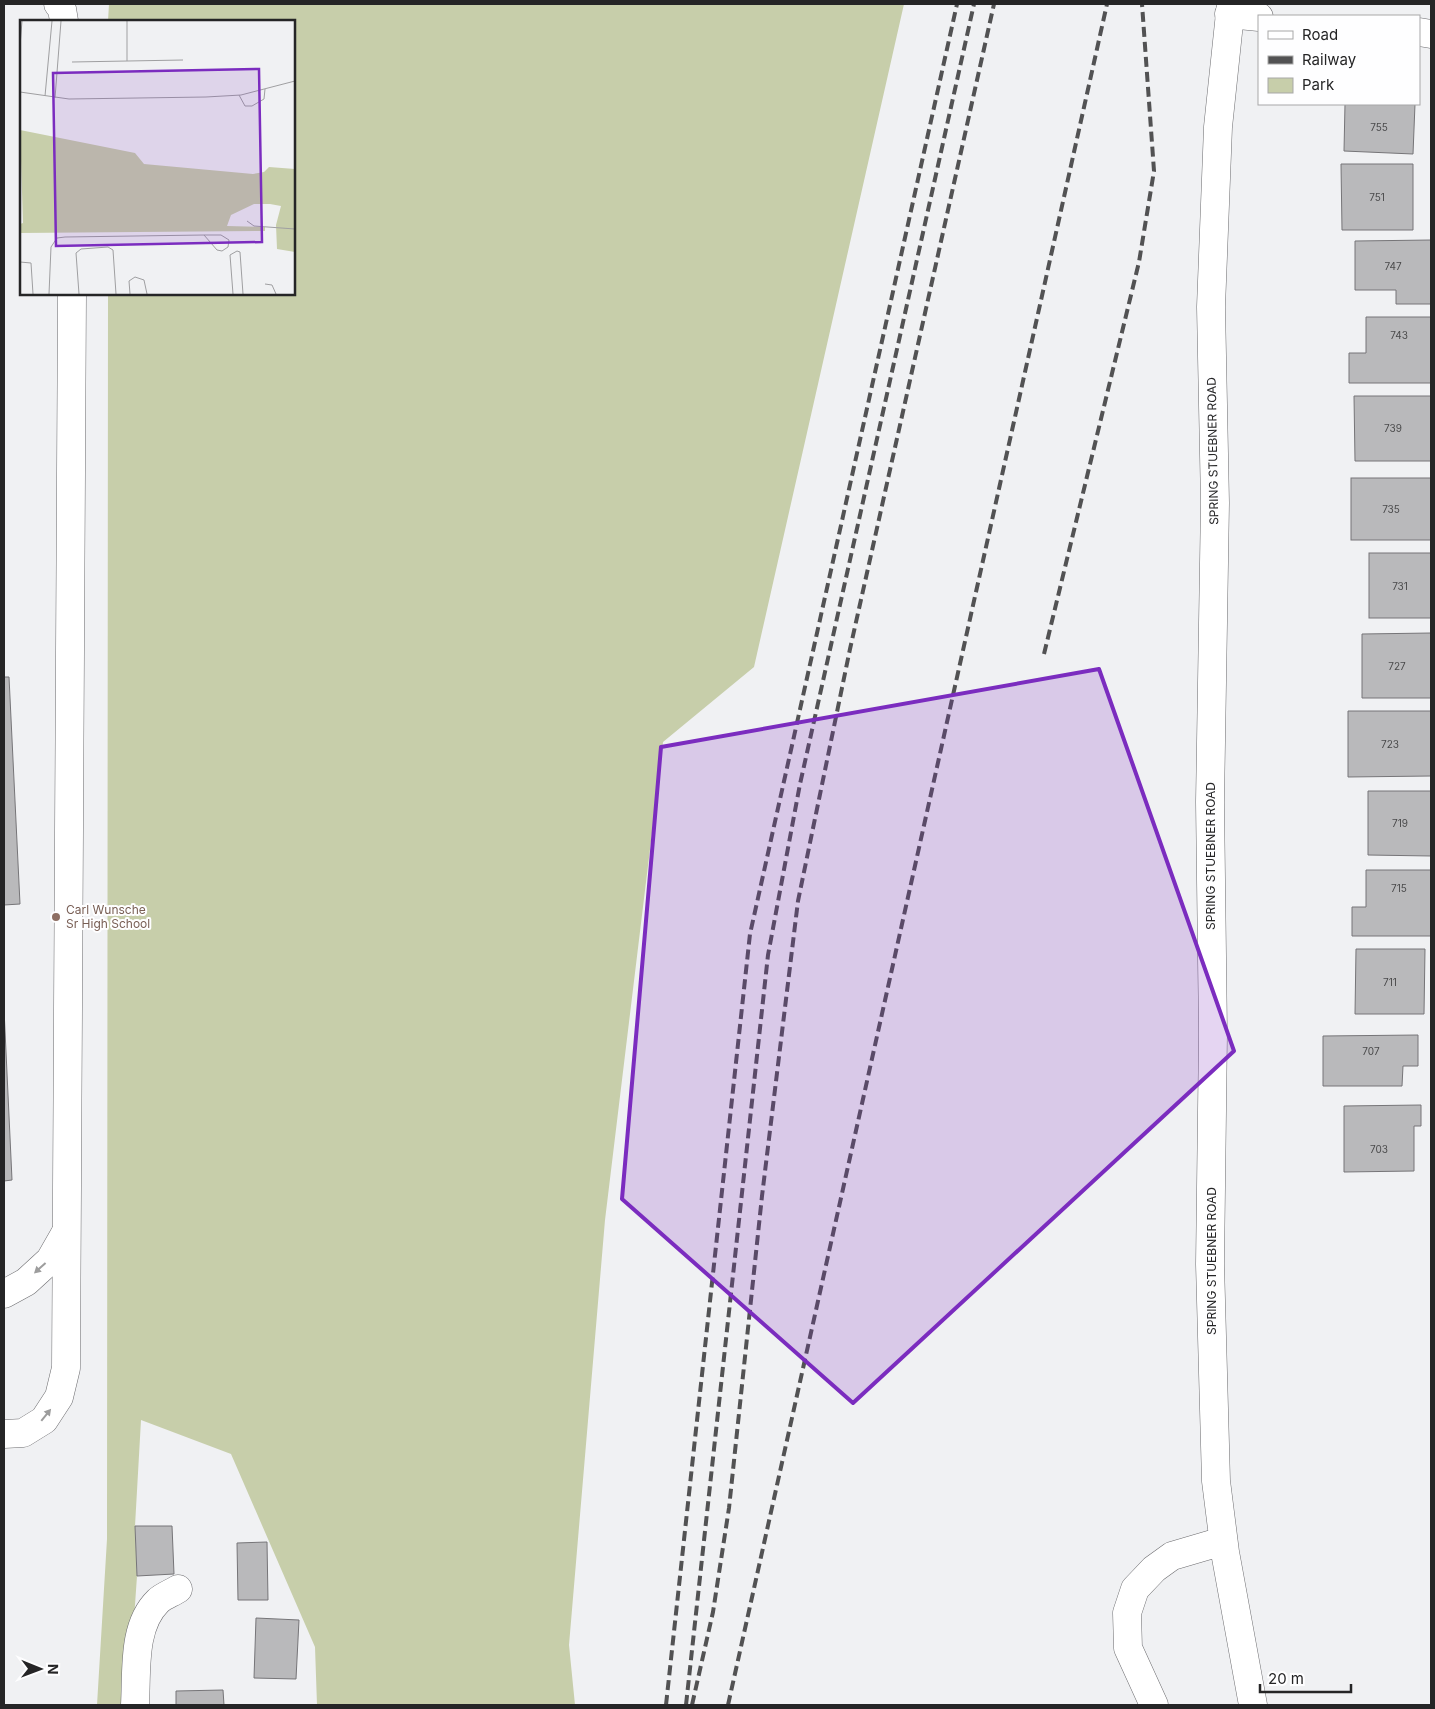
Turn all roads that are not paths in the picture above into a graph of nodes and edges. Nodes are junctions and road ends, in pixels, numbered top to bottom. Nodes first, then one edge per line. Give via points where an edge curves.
1 (58, 4) edge
2 (1230, 9) edge
3 (1258, 17) edge
4 (64, 20) edge
5 (72, 295) edge
6 (66, 1232) junction
7 (4, 1294) edge
8 (4, 1434) edge
9 (1223, 1540) junction
10 (178, 1590) dead end
11 (135, 1705) edge
12 (1154, 1705) edge
13 (1253, 1705) edge

1 - 4 main road
2 - 3 main road
2 - 9 main road, SPRING STUEBNER ROAD via 1218,127 1211,307 1215,503 1210,802 1213,1034 1210,1264 1216,1481
5 - 6 main road
6 -> 7 main road via 50,1260 26,1282
8 -> 6 main road via 23,1433 44,1420 59,1397 66,1368
9 - 12 main road via 1172,1556 1154,1569 1135,1590 1127,1614 1128,1648
9 - 13 main road, SPRING STUEBNER ROAD
10 - 11 main road via 159,1600 147,1615 138,1644

